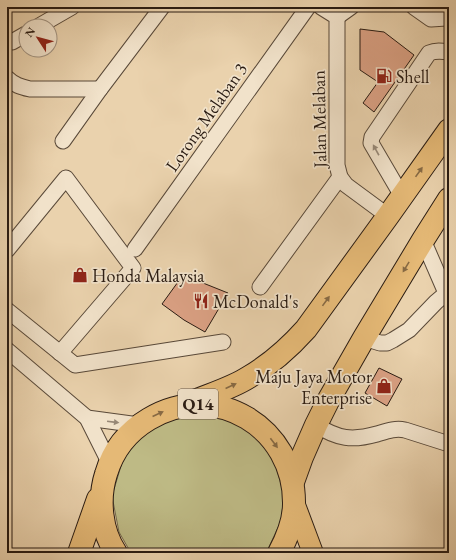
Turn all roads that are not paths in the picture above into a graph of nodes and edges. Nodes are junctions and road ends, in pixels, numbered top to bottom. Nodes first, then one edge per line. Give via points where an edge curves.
1 (72, 7) edge
2 (162, 7) edge
3 (308, 7) edge
4 (321, 7) edge
5 (351, 7) edge
6 (414, 7) edge
7 (449, 14) edge
8 (337, 17) junction
9 (53, 18) edge
10 (18, 39) edge
11 (12, 42) dead end
12 (449, 52) edge
13 (7, 78) edge
14 (100, 89) junction
15 (449, 130) edge
16 (63, 141) dead end
17 (340, 177) junction
18 (402, 196) junction
19 (449, 199) edge
20 (388, 216) junction
21 (423, 240) junction
22 (135, 249) dead end
23 (7, 250) edge
24 (260, 287) dead end
25 (448, 294) edge
26 (7, 310) edge
27 (364, 338) junction
28 (223, 342) dead end
29 (7, 350) edge
30 (60, 353) junction
31 (182, 406) junction
32 (87, 418) junction
33 (139, 425) junction
34 (316, 425) junction
35 (449, 444) edge
36 (110, 462) junction
37 (293, 482) junction
38 (102, 484) junction
39 (294, 505) junction
40 (79, 553) edge
41 (116, 553) edge
42 (279, 553) edge
43 (313, 553) edge

1 - 9 street
2 - 14 street
3 - 22 street, Lorong Melaban 3
4 - 8 street
5 - 8 street
6 - 7 street via 431,19 446,18
8 - 17 street, Jalan Melaban via 337,165
10 - 11 street
18 -> 12 street via 371,142 372,137 429,54 433,51
13 - 14 street via 13,84 30,89
14 - 16 street
18 -> 15 highway, Q14
17 - 20 street, Jalan Melaban via 346,185
17 - 24 street
18 - 20 highway, Q14
19 - 21 highway, Q14
31 -> 20 highway, Q14 via 249,378 276,359 306,329
21 - 25 street
21 -> 27 highway, Q14
23 - 30 street via 66,178 133,268
25 - 27 street via 436,302 409,330 388,343
26 - 30 street
27 - 34 highway, Q14
28 - 30 street via 75,365
29 - 32 street
33 -> 31 highway, Q14 via 159,413
31 -> 37 highway, Q14 via 215,406 231,410 255,423 281,451
32 -> 33 street
32 - 36 street
33 - 36 highway, Q14 via 122,441
34 - 35 street via 326,432 349,439 400,429
34 - 37 highway, Q14
36 - 38 highway, Q14
37 - 39 highway, Q14
38 - 40 highway, Q14
38 - 41 highway, Q14 via 101,508 105,530
39 - 42 highway, Q14 via 292,523
39 - 43 main road

